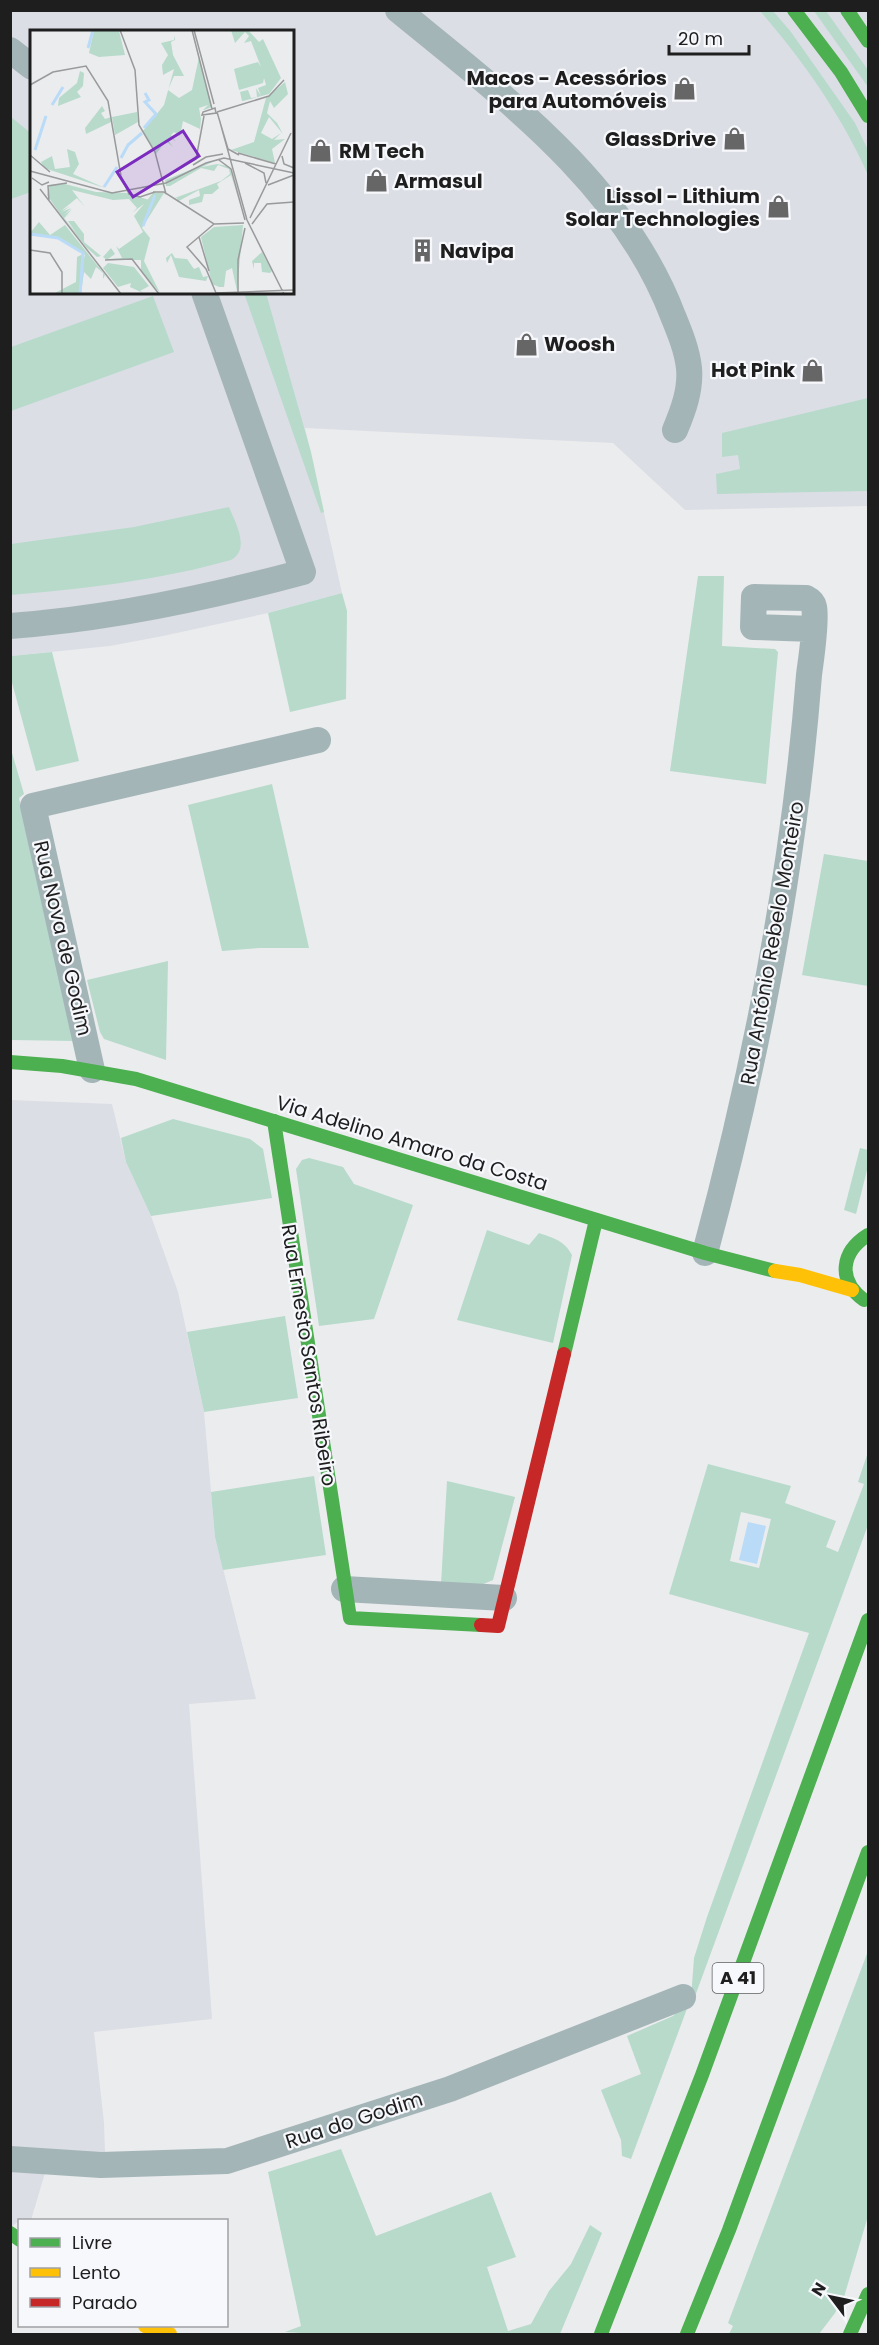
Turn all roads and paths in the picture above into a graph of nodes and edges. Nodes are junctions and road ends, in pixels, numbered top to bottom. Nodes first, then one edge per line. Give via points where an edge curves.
1 (794, 10) edge
2 (847, 10) edge
3 (407, 13) edge
4 (868, 41) edge
5 (10, 50) edge
6 (30, 66) edge
7 (868, 116) edge
8 (205, 294) edge
9 (675, 430) dead end
10 (10, 626) edge
11 (813, 629) dead end
12 (318, 740) dead end
13 (10, 1062) edge
14 (92, 1070) junction
15 (274, 1121) junction
16 (596, 1220) junction
17 (868, 1233) edge
18 (849, 1251) junction
19 (705, 1253) junction
20 (835, 1260) dead end
21 (817, 1268) dead end
22 (800, 1275) junction
23 (852, 1290) junction
24 (868, 1301) edge
25 (344, 1589) joint
26 (504, 1598) joint
27 (868, 1620) edge
28 (868, 1852) edge
29 (683, 1997) dead end
30 (10, 2159) edge
31 (868, 2294) edge
32 (151, 2327) edge
33 (868, 2330) edge
34 (170, 2334) edge
35 (601, 2334) edge
36 (687, 2334) edge
37 (850, 2334) edge
38 (863, 2334) edge

1 - 7 main road via 841,72
2 - 4 main road
3 - 9 street via 557,147 610,208 647,261 684,343 690,370 686,402
5 - 6 street
8 - 10 street via 303,572 123,613
11 - 19 street, Rua António Rebelo Monteiro via 803,756 789,857 749,1077
12 - 14 street, Rua Nova de Godim via 33,807
13 - 14 main road, Via Adelino Amaro da Costa
14 - 15 main road, Via Adelino Amaro da Costa via 136,1079
15 - 16 main road, Via Adelino Amaro da Costa
15 - 25 main road, Rua Ernesto Santos Ribeiro
16 - 19 main road, Via Adelino Amaro da Costa
16 - 26 main road, Rua Ernesto Santos Ribeiro
17 - 18 main road
18 - 20 main road
18 - 23 main road via 845,1271
19 - 22 main road, Via Adelino Amaro da Costa
21 - 22 main road
22 - 23 main road, Via Adelino Amaro da Costa
23 - 24 main road, Via Adelino Amaro da Costa
25 - 26 street, Rua Ernesto Santos Ribeiro
27 - 35 main road, A 41 via 702,2075
28 - 36 main road
29 - 30 street, Rua do Godim via 450,2089 227,2161 101,2165
31 - 37 main road
32 - 34 main road
33 - 38 main road

